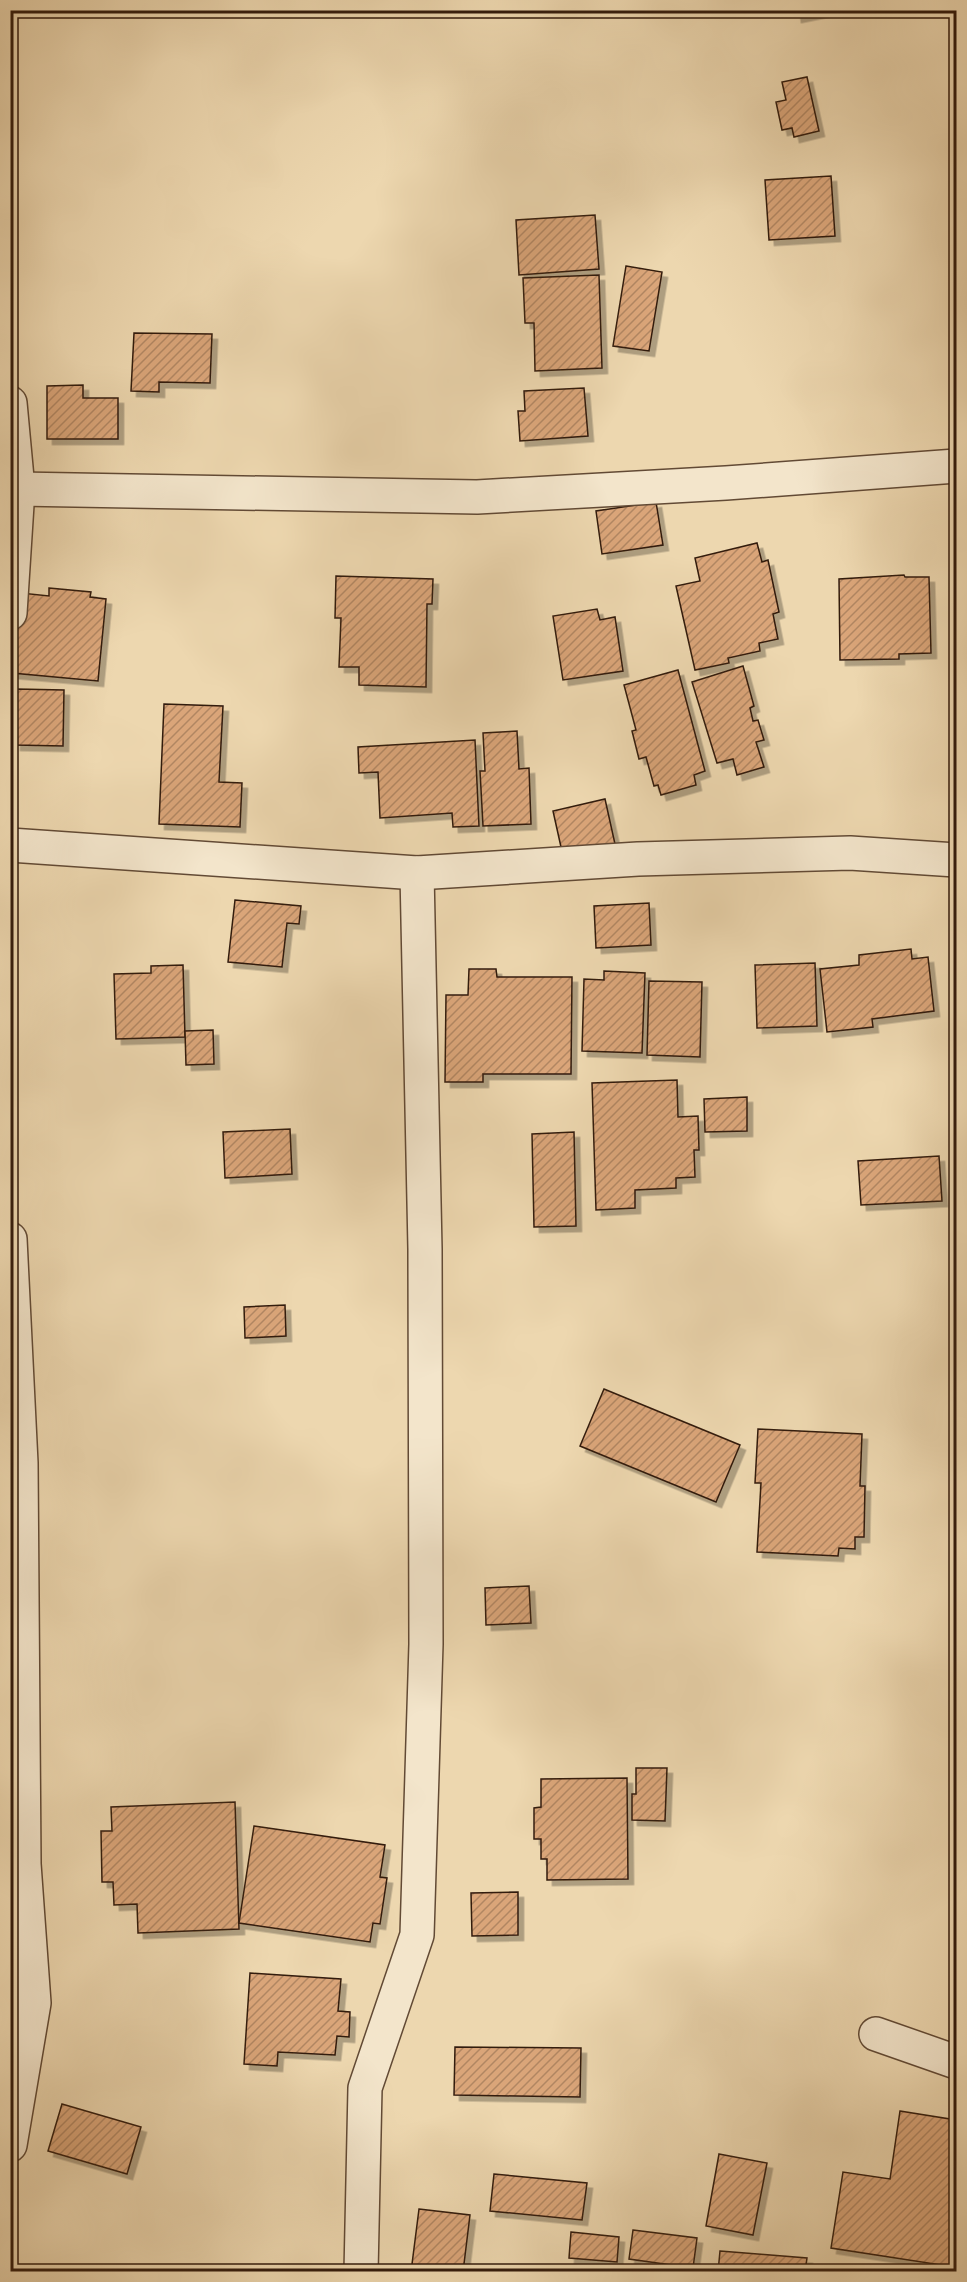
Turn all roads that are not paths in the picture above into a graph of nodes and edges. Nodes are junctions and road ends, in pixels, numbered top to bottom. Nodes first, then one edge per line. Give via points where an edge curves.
1 (10, 403) edge
2 (957, 466) edge
3 (18, 489) junction
4 (10, 612) edge
5 (10, 845) edge
6 (957, 860) edge
7 (417, 873) junction
8 (10, 1239) edge
9 (17, 1863) edge
10 (876, 2034) dead end
11 (957, 2062) edge
12 (10, 2145) edge
13 (361, 2271) edge

1 - 3 street
2 - 3 street via 477,497
3 - 4 street
5 - 7 street
6 - 7 street via 850,853 638,859
7 - 13 street via 426,1632 417,1935 365,2088
8 - 9 street via 21,1463
9 - 12 street via 33,2003
10 - 11 street

